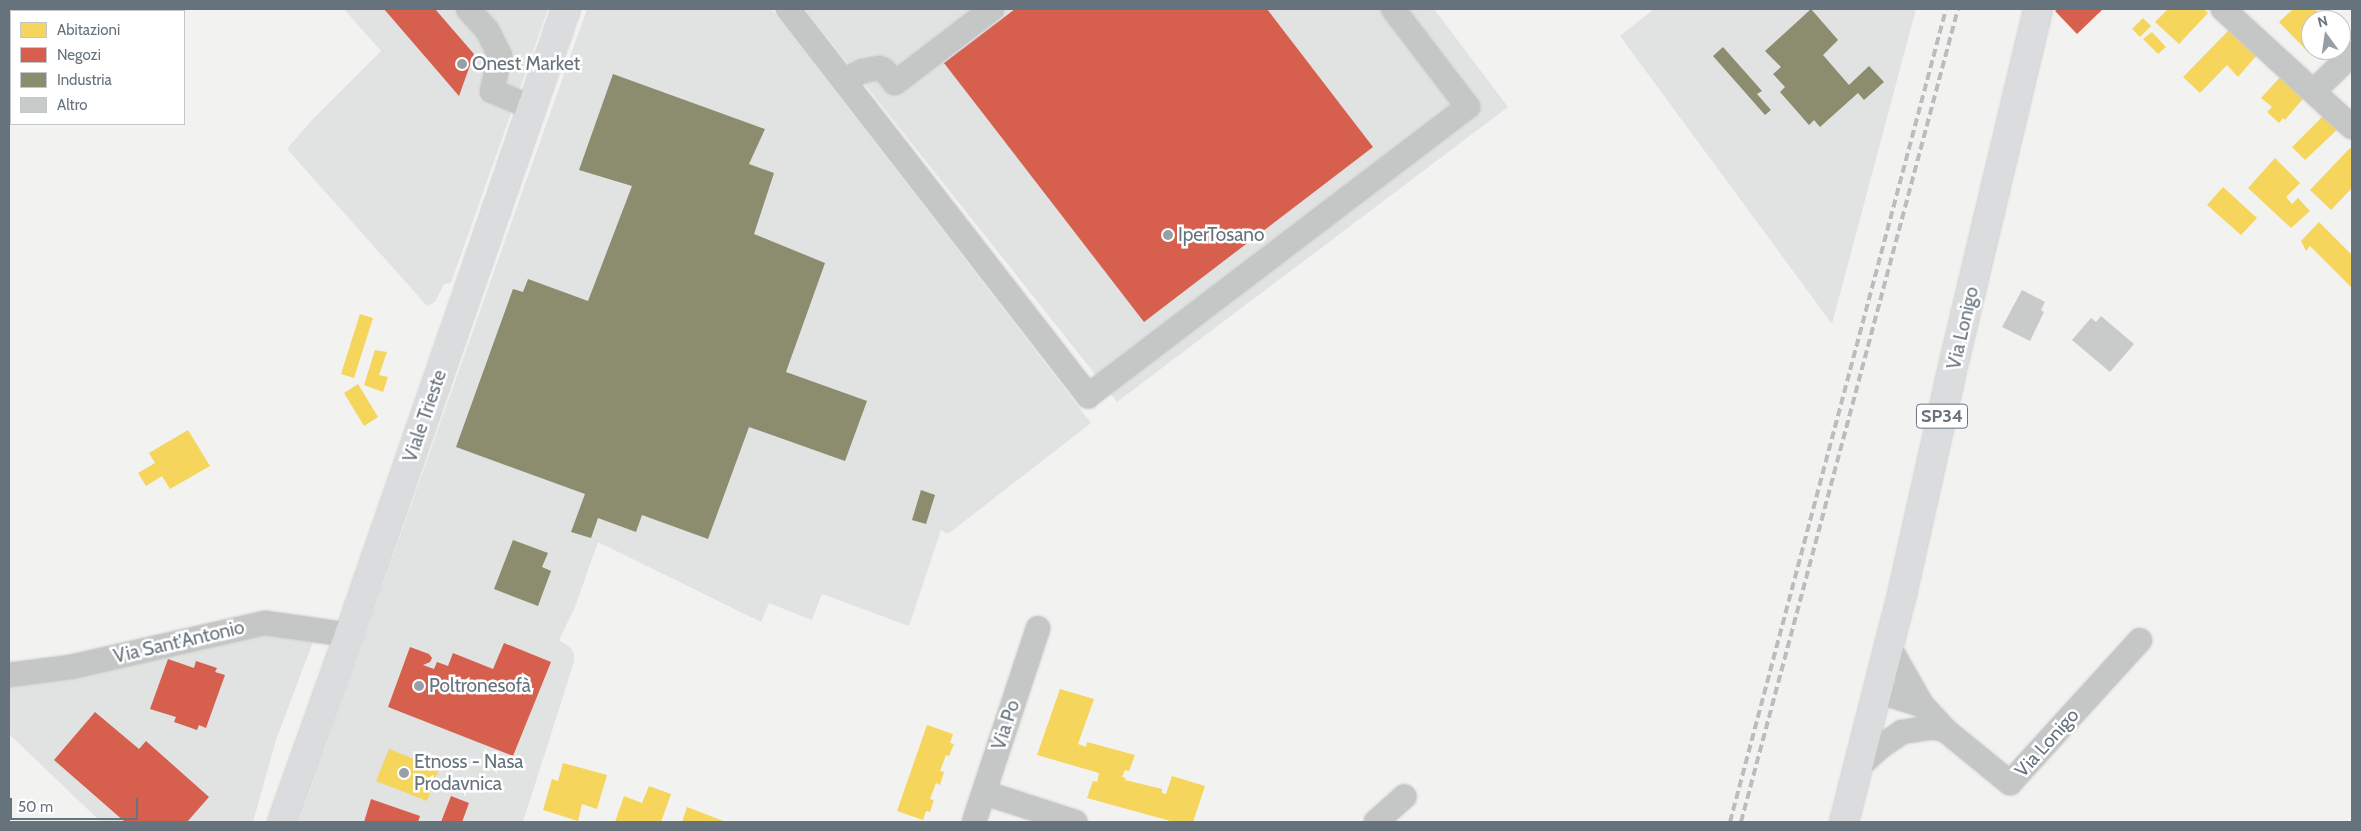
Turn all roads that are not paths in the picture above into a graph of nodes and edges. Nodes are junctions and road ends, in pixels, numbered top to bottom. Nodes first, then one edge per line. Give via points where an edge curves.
1 (468, 9) edge
2 (566, 9) edge
3 (788, 9) edge
4 (992, 9) edge
5 (1393, 9) edge
6 (2038, 9) edge
7 (2223, 9) edge
8 (2352, 54) edge
9 (845, 80) junction
10 (2315, 90) junction
11 (533, 108) junction
12 (2352, 127) edge
13 (1038, 628) dead end
14 (349, 635) junction
15 (2140, 640) dead end
16 (1889, 647) junction
17 (9, 674) edge
18 (1877, 691) junction
19 (1922, 704) junction
20 (1911, 729) junction
21 (1945, 730) junction
22 (1858, 767) junction
23 (985, 793) junction
24 (1404, 797) dead end
25 (282, 822) edge
26 (974, 822) edge
27 (1075, 822) edge
28 (1376, 822) edge
29 (1844, 822) edge

1 - 11 street via 487,30 500,56 492,91
2 - 11 main road, Viale Trieste
3 - 9 street
4 - 9 street via 896,83 879,68
5 - 9 street via 1468,107 1088,396
6 - 16 main road, Via Lonigo / SP34
7 - 10 street
8 - 10 street
10 - 12 street
11 - 14 main road, Viale Trieste
13 - 23 street, Via Po
14 - 17 street, Via Sant'Antonio via 264,623 71,667
14 - 25 main road, Viale Trieste
15 - 21 street, Via Lonigo via 2010,783
16 - 18 main road, Via Lonigo / SP34
16 - 19 street, Via Lonigo
18 - 19 street
18 - 20 street
18 - 22 main road, Via Lonigo / SP34
19 - 21 street, Via Lonigo
20 - 21 street via 1932,727
20 - 22 street via 1889,740
22 - 29 main road, Via Lonigo / SP34
23 - 26 street, Via Po
23 - 27 street
24 - 28 street

